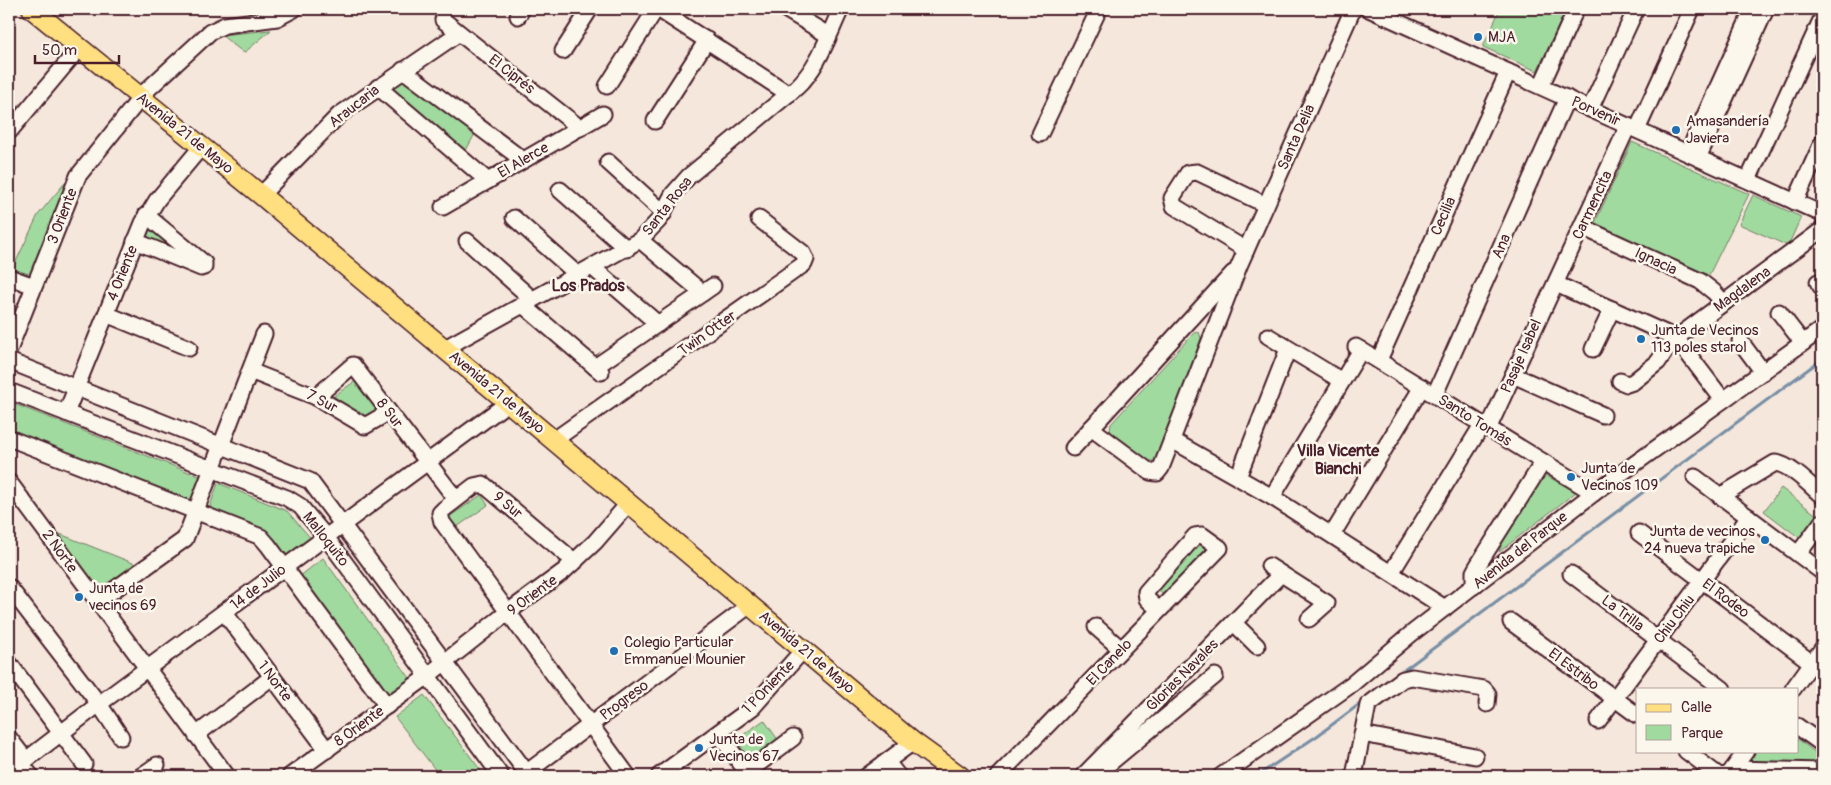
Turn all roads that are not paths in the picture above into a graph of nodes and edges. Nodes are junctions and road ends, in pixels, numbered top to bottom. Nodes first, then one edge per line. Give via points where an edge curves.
1 (32, 9) edge
2 (294, 9) edge
3 (590, 9) edge
4 (657, 9) edge
5 (785, 9) edge
6 (841, 9) edge
7 (1099, 9) edge
8 (1353, 9) edge
9 (1369, 9) edge
10 (1576, 9) edge
11 (1636, 9) edge
12 (1692, 9) edge
13 (1753, 9) edge
14 (1766, 9) edge
15 (1822, 18) edge
16 (443, 20) dead end
17 (459, 33) junction
18 (828, 35) junction
19 (707, 40) junction
20 (80, 47) junction
21 (563, 50) dead end
22 (403, 70) junction
23 (1508, 72) junction
24 (607, 86) dead end
25 (1540, 86) junction
26 (378, 87) junction
27 (789, 94) junction
28 (141, 97) junction
29 (1567, 98) junction
30 (1590, 109) junction
31 (603, 114) dead end
32 (655, 121) dead end
33 (580, 128) junction
34 (1632, 128) junction
35 (9, 132) edge
36 (1040, 134) dead end
37 (1822, 143) edge
38 (202, 146) junction
39 (1693, 155) junction
40 (524, 160) junction
41 (608, 162) dead end
42 (1748, 180) junction
43 (488, 181) junction
44 (560, 190) dead end
45 (261, 195) junction
46 (1795, 202) junction
47 (1266, 205) junction
48 (443, 206) dead end
49 (664, 213) junction
50 (1822, 214) edge
51 (146, 215) junction
52 (514, 218) dead end
53 (760, 219) dead end
54 (1582, 227) junction
55 (1822, 230) edge
56 (467, 241) dead end
57 (135, 242) junction
58 (633, 244) junction
59 (1246, 250) junction
60 (1239, 266) junction
61 (592, 267) junction
62 (578, 275) junction
63 (9, 276) edge
64 (1556, 284) junction
65 (34, 286) junction
66 (528, 302) junction
67 (1724, 303) junction
68 (1612, 309) junction
69 (1779, 312) dead end
70 (106, 314) junction
71 (1193, 317) junction
72 (658, 324) junction
73 (1822, 329) edge
74 (1214, 330) junction
75 (264, 334) dead end
76 (1268, 336) dead end
77 (1676, 338) junction
78 (1740, 341) dead end
79 (1803, 343) junction
80 (189, 348) dead end
81 (445, 348) junction
82 (1288, 349) junction
83 (1593, 349) dead end
84 (9, 350) edge
85 (1379, 360) junction
86 (9, 361) edge
87 (250, 371) junction
88 (1762, 372) junction
89 (1513, 375) junction
90 (1342, 381) junction
91 (1620, 381) dead end
92 (76, 388) junction
93 (9, 391) edge
94 (1428, 391) junction
95 (316, 396) junction
96 (1723, 400) junction
97 (509, 402) junction
98 (389, 412) junction
99 (66, 413) junction
100 (1603, 415) dead end
101 (1485, 427) junction
102 (1091, 428) junction
103 (9, 438) edge
104 (554, 440) junction
105 (1172, 440) junction
106 (221, 445) junction
107 (1072, 448) dead end
108 (428, 462) junction
109 (1543, 462) junction
110 (212, 469) junction
111 (1238, 477) junction
112 (1695, 477) dead end
113 (9, 482) edge
114 (1594, 493) junction
115 (1272, 496) junction
116 (1720, 496) junction
117 (1822, 496) edge
118 (456, 499) junction
119 (628, 504) junction
120 (196, 511) junction
121 (1749, 517) junction
122 (1822, 522) edge
123 (343, 524) junction
124 (1639, 533) dead end
125 (1332, 535) junction
126 (326, 537) junction
127 (1798, 554) junction
128 (575, 562) junction
129 (285, 567) junction
130 (1822, 572) edge
131 (1391, 573) junction
132 (1571, 574) dead end
133 (1702, 581) junction
134 (1474, 586) junction
135 (9, 587) edge
136 (97, 602) junction
137 (750, 605) junction
138 (1445, 608) junction
139 (1159, 610) junction
140 (224, 612) junction
141 (508, 612) junction
142 (1309, 619) dead end
143 (1511, 622) dead end
144 (1234, 623) junction
145 (1096, 627) dead end
146 (1658, 640) junction
147 (1257, 646) dead end
148 (1121, 649) junction
149 (1822, 649) edge
150 (803, 650) junction
151 (1198, 658) junction
152 (445, 661) junction
153 (9, 663) edge
154 (1812, 663) junction
155 (146, 669) junction
156 (427, 676) junction
157 (272, 677) junction
158 (1722, 688) edge
159 (1794, 688) edge
160 (1615, 699) junction
161 (99, 704) junction
162 (1487, 704) dead end
163 (387, 706) junction
164 (1636, 715) edge
165 (1598, 721) dead end
166 (591, 725) junction
167 (1798, 727) edge
168 (61, 733) junction
169 (718, 733) junction
170 (1362, 734) junction
171 (196, 735) junction
172 (121, 737) dead end
173 (9, 738) edge
174 (793, 738) dead end
175 (913, 742) junction
176 (1822, 744) edge
177 (327, 750) junction
178 (1687, 752) edge
179 (1745, 752) edge
180 (1475, 756) dead end
181 (24, 762) junction
182 (887, 762) junction
183 (84, 764) dead end
184 (158, 765) dead end
185 (1088, 771) edge
186 (1822, 771) edge
187 (9, 773) edge
188 (1729, 773) edge
189 (525, 774) edge
190 (744, 774) edge
191 (31, 776) edge
192 (141, 776) edge
193 (227, 776) edge
194 (290, 776) edge
195 (501, 776) edge
196 (628, 776) edge
197 (659, 776) edge
198 (867, 776) edge
199 (898, 776) edge
200 (960, 776) edge
201 (998, 776) edge
202 (1221, 776) edge
203 (1354, 776) edge

1 - 20 main road, Avenida 21 de Mayo
2 - 28 street, 3 Oriente via 277,18 225,26 210,32
3 - 21 street
4 - 19 street
4 - 24 street
5 - 18 street
6 - 18 street, Santa Rosa
7 - 36 street
8 - 47 street, Santa Delia
9 - 23 street, Porvenir
10 - 25 street
11 - 30 street
12 - 34 street, Carmencita
13 - 39 street
14 - 39 street
15 - 42 street
16 - 17 street, El Ciprés
17 - 22 street, Araucaria
17 - 33 street, El Ciprés
18 - 27 street, Santa Rosa via 814,69
19 - 27 street
19 - 32 street
20 - 28 main road, Avenida 21 de Mayo
20 - 35 street
22 - 26 street, Araucaria
22 - 40 street
23 - 25 street, Porvenir
23 - 85 street, Cecilia
25 - 29 street, Porvenir
26 - 43 street
26 - 45 street, Araucaria via 339,115
27 - 49 street, Santa Rosa via 689,176 673,194
28 - 38 main road, Avenida 21 de Mayo
28 - 65 street, 3 Oriente via 78,176
29 - 30 street, Porvenir
29 - 94 street, Ana
30 - 34 street, Porvenir
31 - 33 street, El Alerce
33 - 40 street, El Alerce
34 - 39 street, Porvenir
34 - 54 street, Carmencita
37 - 46 street
38 - 45 main road, Avenida 21 de Mayo
38 - 51 street, 4 Oriente
39 - 42 street, Porvenir
40 - 43 street, El Alerce
41 - 49 street
42 - 46 street, Porvenir
43 - 48 street, El Alerce
44 - 58 street
45 - 81 main road, Avenida 21 de Mayo
46 - 50 street, Porvenir
47 - 59 street, Santa Delia
47 - 59 street via 1197,172 1188,173 1172,198 1174,206
49 - 58 street, Santa Rosa
51 - 57 street, 4 Oriente
51 - 57 street via 204,262 204,267
52 - 62 street
53 - 104 street, Twin Otter via 803,253 804,264
54 - 64 street, Carmencita
54 - 67 street, Ignacia via 1700,281
55 - 67 street, Magdalena
56 - 66 street
57 - 70 street, 4 Oriente
58 - 61 street, Santa Rosa
58 - 72 street via 708,289
59 - 60 street, Santa Delia
60 - 71 street
60 - 74 street, Santa Delia
61 - 62 street, Santa Rosa
61 - 72 street
62 - 66 street, Santa Rosa
63 - 65 street
64 - 68 street
64 - 89 street, Pasaje Isabel
65 - 84 street, 3 Oriente
66 - 72 street via 599,370
66 - 81 street, Santa Rosa
67 - 77 street, Magdalena
68 - 77 street
68 - 83 street
69 - 79 street
70 - 80 street
70 - 92 street, 4 Oriente
71 - 74 street via 1211,320
71 - 102 street
73 - 79 street, Avenida del Parque
74 - 105 street, Santa Delia
75 - 87 street
76 - 82 street
77 - 91 street, Magdalena via 1654,366 1633,382
77 - 96 street
78 - 88 street
79 - 88 street, Avenida del Parque
81 - 97 main road, Avenida 21 de Mayo
82 - 90 street
82 - 111 street
85 - 90 street, Santo Tomás via 1358,348
85 - 94 street, Santo Tomás
86 - 92 street
87 - 95 street, 7 Sur
87 - 106 street
88 - 96 street, Avenida del Parque
89 - 100 street
89 - 101 street, Pasaje Isabel
90 - 115 street
92 - 99 street, 4 Oriente
92 - 106 street
93 - 99 street, Malloquito
94 - 101 street, Santo Tomás
94 - 125 street, Ana
95 - 98 street, 7 Sur via 365,426
95 - 98 street, 8 Sur via 353,365
96 - 114 street, Avenida del Parque
97 - 104 main road, Avenida 21 de Mayo
97 - 108 street, 14 de Julio
98 - 108 street, 8 Sur
99 - 110 street, Malloquito
101 - 109 street, Santo Tomás
101 - 131 street, Pasaje Isabel
102 - 105 street, Santa Delia via 1150,472 1157,473 1161,468
102 - 107 street
103 - 120 street
104 - 119 main road, Avenida 21 de Mayo
105 - 111 street
106 - 110 street
106 - 123 street via 308,479
108 - 118 street, 8 Sur
108 - 123 street, 14 de Julio
109 - 114 street, Santo Tomás
109 - 134 street via 1474,572
110 - 120 street
110 - 126 street, Malloquito via 287,498 300,506
111 - 115 street
112 - 116 street
113 - 136 street, 2 Norte
114 - 134 street, Avenida del Parque
115 - 125 street
116 - 117 street via 1770,465 1780,464
116 - 121 street
118 - 128 street, 9 Sur via 477,484 483,484
118 - 141 street, 9 Sur via 444,508 440,515 442,522
119 - 128 street, 9 Oriente
119 - 137 main road, Avenida 21 de Mayo
120 - 129 street via 261,537
120 - 136 street via 186,539
121 - 127 street
121 - 133 street, Chiu Chiu
122 - 127 street
123 - 126 street, 14 de Julio
123 - 152 street
124 - 133 street, El Rodeo
125 - 131 street
126 - 129 street, 14 de Julio
126 - 156 street, Malloquito
127 - 130 street
128 - 141 street, 9 Oriente
129 - 140 street, 14 de Julio
129 - 163 street
131 - 138 street
132 - 146 street, La Trilla
133 - 146 street, Chiu Chiu
133 - 154 street, El Rodeo
134 - 138 street, Avenida del Parque
135 - 161 street
136 - 155 street, 2 Norte
137 - 150 main road, Avenida 21 de Mayo
137 - 166 street, Progreso
138 - 202 street, Avenida del Parque via 1352,684
139 - 139 street, El Canelo via 1220,548 1202,535 1195,536 1146,592 1147,599
139 - 148 street, El Canelo
140 - 155 street, 14 de Julio
140 - 157 street, 1 Norte
141 - 152 street, 9 Oriente
141 - 166 street
142 - 144 street, Glorias Navales via 1327,603 1275,570
143 - 160 street, El Estribo
144 - 147 street
144 - 151 street, Glorias Navales
145 - 148 street
146 - 158 street, La Trilla
146 - 160 street, Chiu Chiu
148 - 201 street, El Canelo
149 - 154 street
150 - 169 street, 1 P0niente via 757,703
150 - 175 main road, Avenida 21 de Mayo
151 - 185 street, Glorias Navales
151 - 185 street via 1219,680 1110,763
152 - 156 street, 9 Oriente
152 - 189 street
153 - 168 street
154 - 159 street
155 - 161 street, 14 de Julio
155 - 171 street, 2 Norte
156 - 163 street, 8 Oriente
156 - 195 street, Malloquito
157 - 171 street
157 - 177 street, 1 Norte
160 - 164 street, El Estribo
160 - 165 street, Chiu Chiu
161 - 168 street, 14 de Julio
161 - 172 street
162 - 170 street via 1488,694 1484,689 1412,677 1403,679 1368,705
163 - 177 street, 8 Oriente
166 - 189 street, Progreso
166 - 196 street
167 - 176 street
168 - 181 street, 14 de Julio
168 - 183 street
169 - 190 street
169 - 197 street, 1 P0niente
170 - 180 street
170 - 203 street
171 - 193 street, 2 Norte
173 - 181 street
174 - 190 street
175 - 182 street
175 - 200 main road, Avenida 21 de Mayo
177 - 194 street, 8 Oriente
178 - 188 street via 1718,775
179 - 188 street
181 - 187 street, 14 de Julio
181 - 191 street
182 - 198 street
182 - 199 street
184 - 192 street
186 - 188 street

